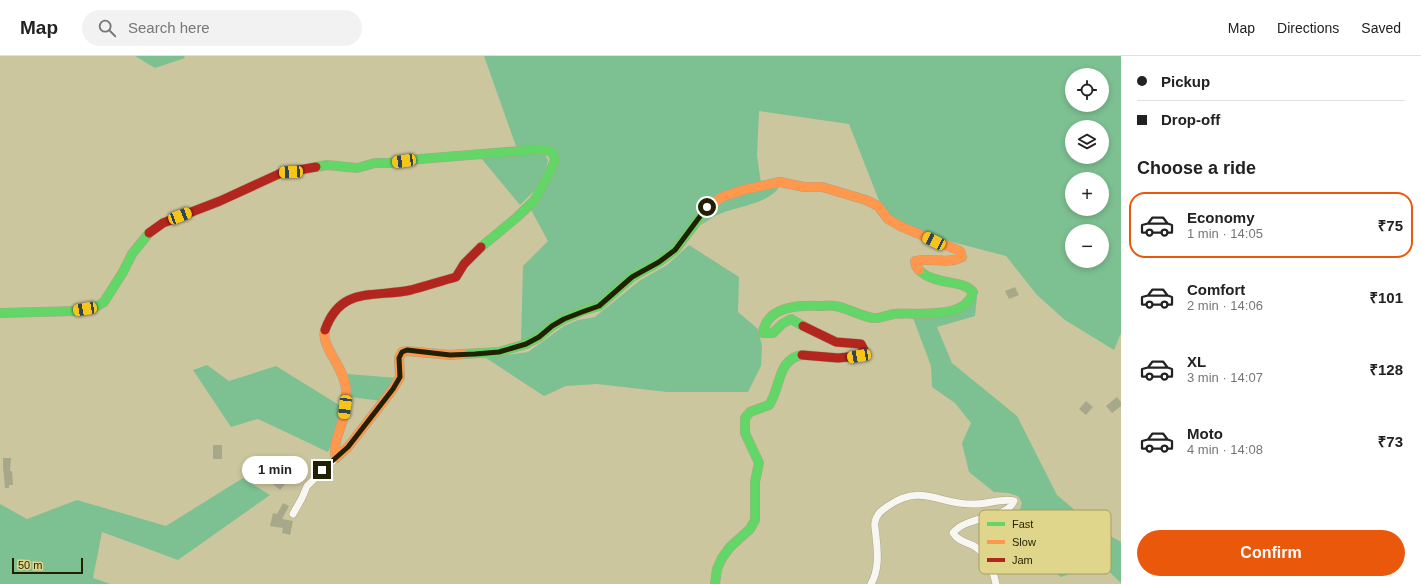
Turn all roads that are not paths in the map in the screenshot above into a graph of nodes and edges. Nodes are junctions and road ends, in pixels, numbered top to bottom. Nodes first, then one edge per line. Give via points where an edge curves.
1 (0, 313) edge
2 (336, 458) junction
3 (1006, 510) edge
4 (293, 514) dead end
5 (979, 519) edge
6 (979, 550) edge
7 (994, 574) edge
8 (715, 584) edge
9 (871, 584) edge
10 (996, 584) edge

1 - 2 street via 76,311 94,308 104,302 151,230 281,173 327,165 357,168 375,163 533,150 553,153 555,160 534,201 476,251 456,277 410,290 359,295 336,309 324,332 324,343 343,374 346,389 343,418 334,452
2 - 4 street via 307,486
2 - 8 street via 348,447 397,383 400,377 399,358 402,352 407,350 450,355 475,354 499,352 526,344 564,319 599,306 632,277 675,250 707,207 722,197 743,190 780,182 841,192 878,206 888,219 902,227 960,251 962,257 956,261 944,262 923,258 916,260 915,265 921,273 970,288 973,292 969,301 962,307 951,311 893,314 874,318 835,306 799,305 787,307 771,317 764,326 763,333 773,333 791,319 836,342 861,344 864,350 859,356 844,358 795,356 782,370 768,406 751,411 746,417 746,433 760,467 756,478 755,521 720,560
3 - 9 street via 1014,501 976,504 922,495 902,497 878,512 874,524 877,545 876,575
5 - 6 street via 958,527 953,533 956,538
7 - 10 street

